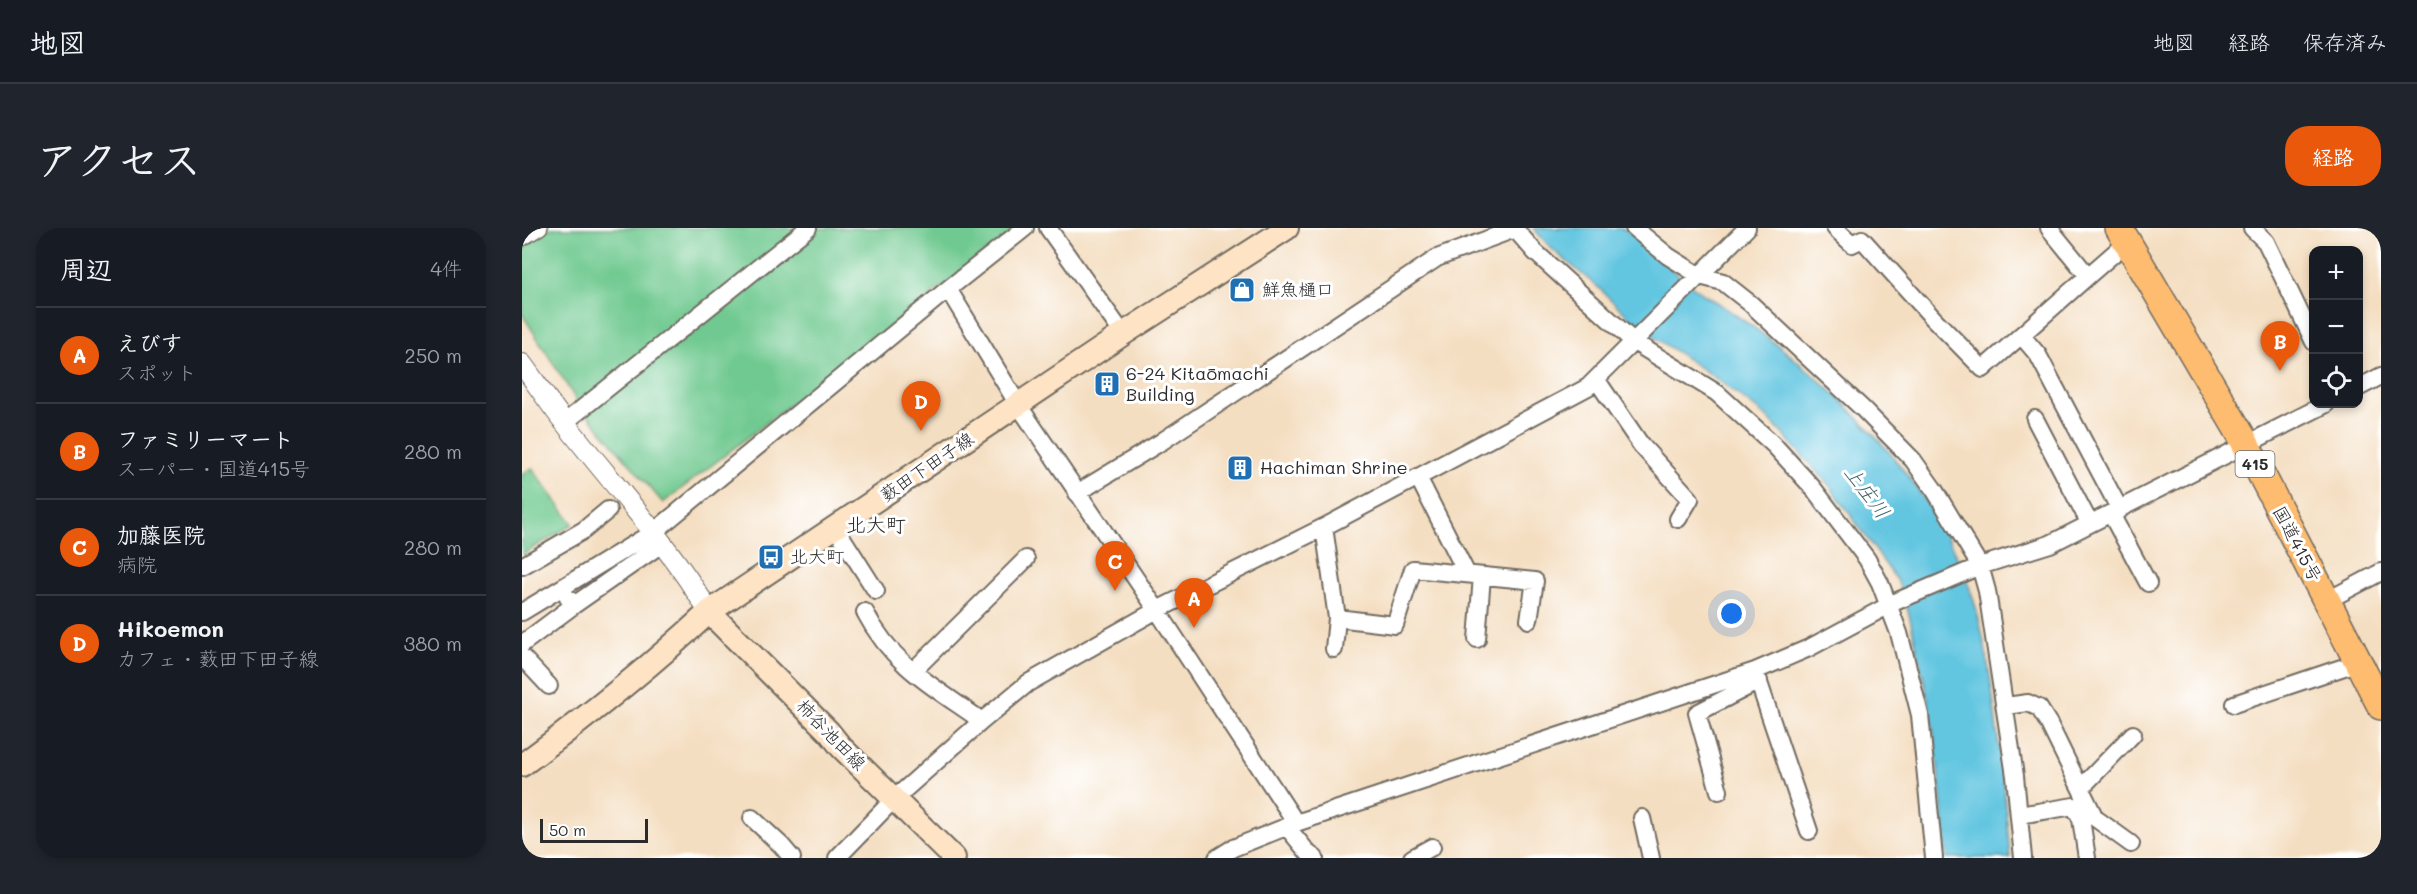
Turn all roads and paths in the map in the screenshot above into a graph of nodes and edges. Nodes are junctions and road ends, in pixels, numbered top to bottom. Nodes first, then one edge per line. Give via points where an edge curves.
1 (541, 228) edge
2 (808, 228) edge
3 (1025, 228) edge
4 (1048, 228) edge
5 (1287, 228) edge
6 (1634, 228) edge
7 (1747, 228) edge
8 (1835, 228) edge
9 (2049, 228) edge
10 (2252, 228) edge
11 (1515, 229) edge
12 (1868, 233) edge
13 (2123, 235) edge
14 (522, 240) edge
15 (2088, 276) junction
16 (1695, 281) junction
17 (948, 289) junction
18 (2309, 333) edge
19 (1123, 334) junction
20 (2021, 334) junction
21 (1639, 337) junction
22 (522, 364) edge
23 (2381, 376) edge
24 (1596, 379) junction
25 (2363, 385) edge
26 (1019, 406) junction
27 (2318, 408) edge
28 (2035, 419) dead end
29 (564, 423) junction
30 (2244, 444) junction
31 (1418, 477) junction
32 (1077, 493) junction
33 (608, 510) dead end
34 (2116, 512) junction
35 (1678, 519) dead end
36 (2090, 524) junction
37 (1324, 527) junction
38 (836, 528) junction
39 (659, 537) junction
40 (1026, 559) dead end
41 (607, 560) junction
42 (522, 566) edge
43 (1978, 568) junction
44 (591, 569) junction
45 (2381, 572) edge
46 (619, 574) junction
47 (1475, 575) junction
48 (2148, 583) dead end
49 (603, 585) junction
50 (560, 588) junction
51 (876, 591) dead end
52 (2328, 600) junction
53 (1892, 604) junction
54 (574, 606) junction
55 (1157, 610) junction
56 (522, 612) edge
57 (708, 612) junction
58 (865, 612) dead end
59 (1337, 618) junction
60 (1529, 620) dead end
61 (1477, 639) dead end
62 (522, 644) edge
63 (1334, 649) dead end
64 (522, 657) edge
65 (2359, 662) junction
66 (913, 671) junction
67 (1757, 676) junction
68 (549, 686) dead end
69 (2234, 704) dead end
70 (2006, 706) junction
71 (2381, 706) edge
72 (982, 721) junction
73 (2133, 734) dead end
74 (522, 765) edge
75 (2081, 788) junction
76 (1719, 791) dead end
77 (894, 799) junction
78 (2019, 815) junction
79 (752, 818) dead end
80 (1642, 818) dead end
81 (1292, 825) junction
82 (1809, 831) dead end
83 (2131, 844) dead end
84 (1432, 847) dead end
85 (792, 858) edge
86 (837, 858) edge
87 (954, 858) edge
88 (1217, 858) edge
89 (1315, 858) edge
90 (1412, 858) edge
91 (1651, 858) edge
92 (1934, 858) edge
93 (2023, 858) edge
94 (2087, 858) edge

1 - 14 street
2 - 29 street
3 - 17 street
4 - 19 street
5 - 19 main road, 薮田下田子線
6 - 16 street
7 - 16 street
8 - 12 street via 1852,244
9 - 15 street
10 - 18 street via 2266,242
11 - 21 street via 1535,252
11 - 32 street via 1437,258 1161,442
12 - 20 street via 1932,318 1983,369
13 - 15 street
13 - 30 highway, 国道415号 / 415
15 - 20 street
16 - 21 street
16 - 43 street via 1724,282 1863,409 1913,460 1935,490
17 - 26 street
17 - 39 street
19 - 26 main road, 薮田下田子線
20 - 34 street via 2038,355
21 - 24 street
21 - 53 street via 1717,393 1774,445 1813,488 1867,559
22 - 29 street
23 - 25 street
24 - 31 street via 1588,387
24 - 35 street via 1641,445 1690,499
26 - 32 street
26 - 38 main road, 薮田下田子線
27 - 30 street
28 - 36 street
29 - 39 street
30 - 34 street
30 - 52 highway, 国道415号 / 415
31 - 37 street
31 - 47 street
32 - 55 street
33 - 42 street via 584,530
34 - 36 street
34 - 48 street
36 - 43 street via 2050,544
37 - 55 street
37 - 59 street
38 - 51 street
38 - 57 main road, 薮田下田子線
39 - 41 street
39 - 46 street
39 - 57 street
40 - 66 street
41 - 44 street
41 - 46 street
43 - 53 street
43 - 70 street via 1986,591
44 - 49 street
44 - 50 street
45 - 52 street
46 - 49 street
47 - 59 street via 1413,569 1395,625
47 - 60 street via 1535,581
47 - 61 street
49 - 54 street
50 - 54 street
50 - 56 street
52 - 65 highway, 国道415号 / 415
53 - 67 street
53 - 92 street via 1920,715
54 - 62 street
55 - 72 street via 1028,683
55 - 81 street
57 - 74 main road, 薮田下田子線 via 660,658
57 - 77 main road, 柿谷池田線
58 - 66 street via 877,634 901,663
59 - 63 street
64 - 68 street
65 - 69 street
65 - 71 highway, 国道415号 / 415
66 - 72 street
67 - 76 street via 1697,713
67 - 81 street
67 - 82 street
70 - 75 street via 2028,703 2038,708
70 - 78 street
72 - 77 street
73 - 75 street
75 - 83 street via 2095,818
77 - 86 street
77 - 87 main road, 柿谷池田線
78 - 93 street
78 - 94 street via 2074,806 2081,819
79 - 85 street
80 - 91 street
81 - 88 street
81 - 89 street
84 - 90 street

